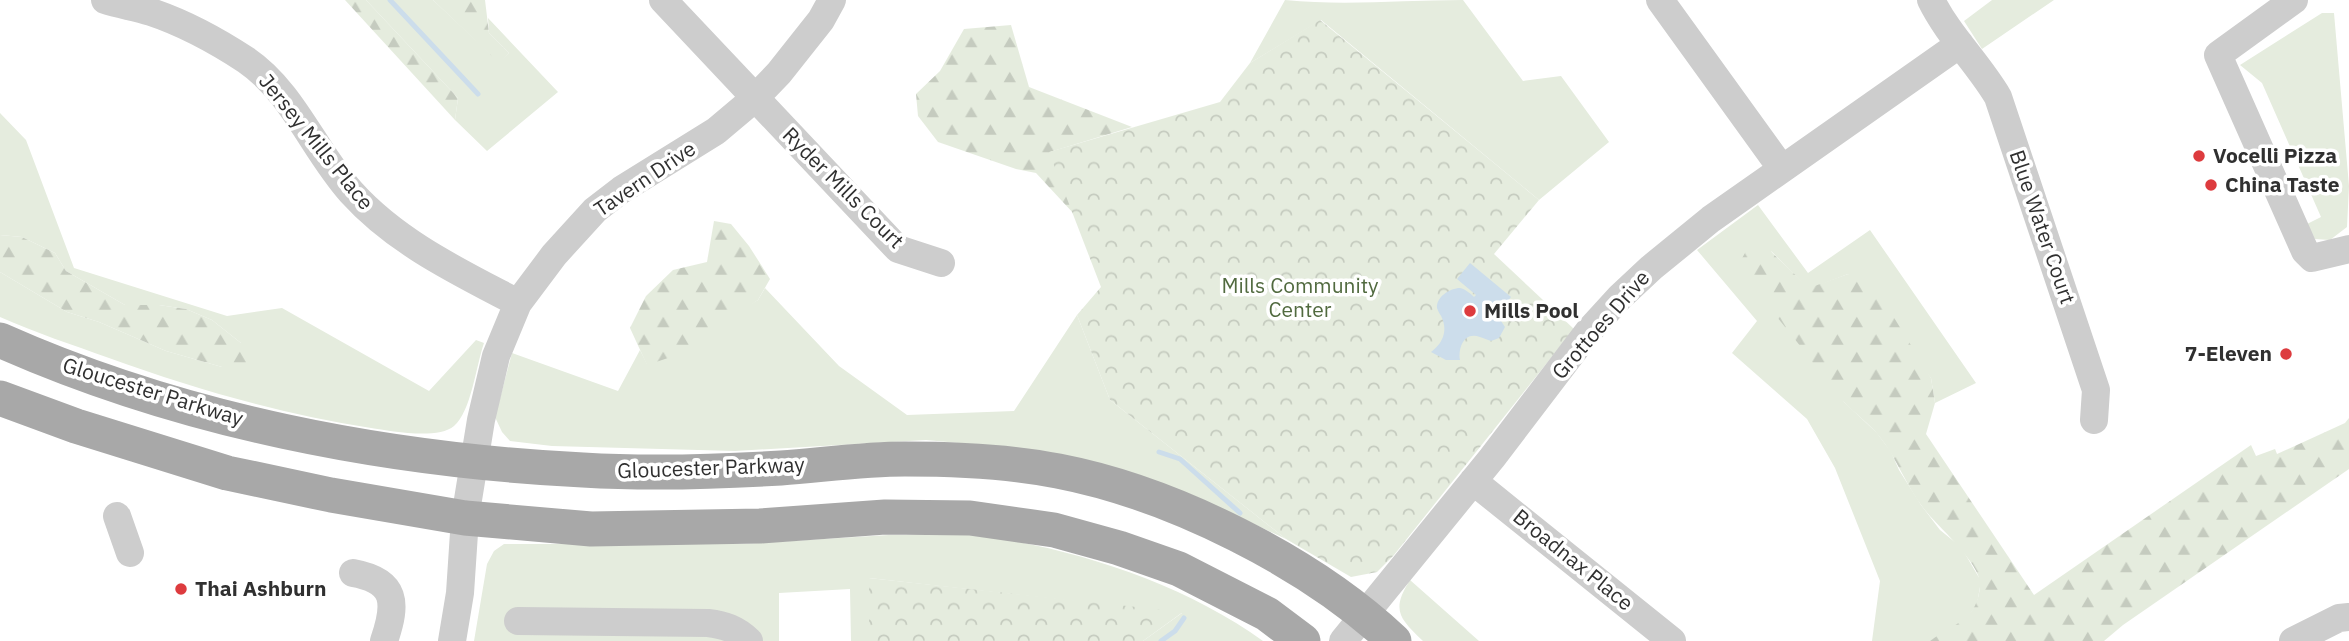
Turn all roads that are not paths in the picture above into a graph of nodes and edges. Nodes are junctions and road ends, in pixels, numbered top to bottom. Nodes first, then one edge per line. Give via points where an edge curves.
1 (105, 0) edge
2 (663, 0) edge
3 (832, 0) edge
4 (1660, 0) edge
5 (1931, 0) edge
6 (2294, 0) edge
7 (1960, 44) junction
8 (754, 99) junction
9 (1782, 169) junction
10 (2349, 249) edge
11 (941, 263) dead end
12 (518, 303) junction
13 (0, 340) edge
14 (0, 398) edge
15 (2094, 420) dead end
16 (474, 463) junction
17 (1473, 481) junction
18 (117, 516) dead end
19 (465, 518) junction
20 (130, 553) dead end
21 (353, 573) dead end
22 (1365, 615) junction
23 (2349, 617) edge
24 (518, 621) dead end
25 (384, 641) edge
26 (452, 641) edge
27 (748, 641) edge
28 (1303, 641) edge
29 (1343, 641) edge
30 (1394, 641) edge
31 (1672, 641) edge
32 (2293, 641) edge

1 - 12 street, Jersey Mills Place via 190,28 247,61 284,97 352,194 390,229
2 - 8 street, Ryder Mills Court
3 - 8 street, Tavern Drive via 821,20
4 - 9 street
5 - 7 street, Blue Water Court
6 - 10 street via 2218,55 2305,251 2312,258
7 - 9 street, Grottoes Drive
7 - 15 street, Blue Water Court via 1998,97 2096,390
8 - 11 street, Ryder Mills Court via 898,249
8 - 12 street, Tavern Drive via 716,131 595,210
9 - 17 street, Grottoes Drive via 1711,219 1620,296
12 - 16 street, Tavern Drive via 496,355
13 - 16 main road, Gloucester Parkway via 190,407 307,436
14 - 19 main road via 227,473
16 - 19 street, Tavern Drive
16 - 22 main road, Gloucester Parkway via 651,473 901,459 961,460 1059,471 1150,496 1259,546
17 - 22 street, Grottoes Drive
17 - 31 street, Broadnax Place
18 - 20 street
19 - 26 street, Tavern Drive
19 - 28 main road via 592,529 970,518 1054,530 1179,569 1267,614
21 - 25 street via 377,579 390,597 393,615
22 - 29 street, Grottoes Drive
22 - 30 main road, Gloucester Parkway
23 - 32 street
24 - 27 street via 708,623 725,625

